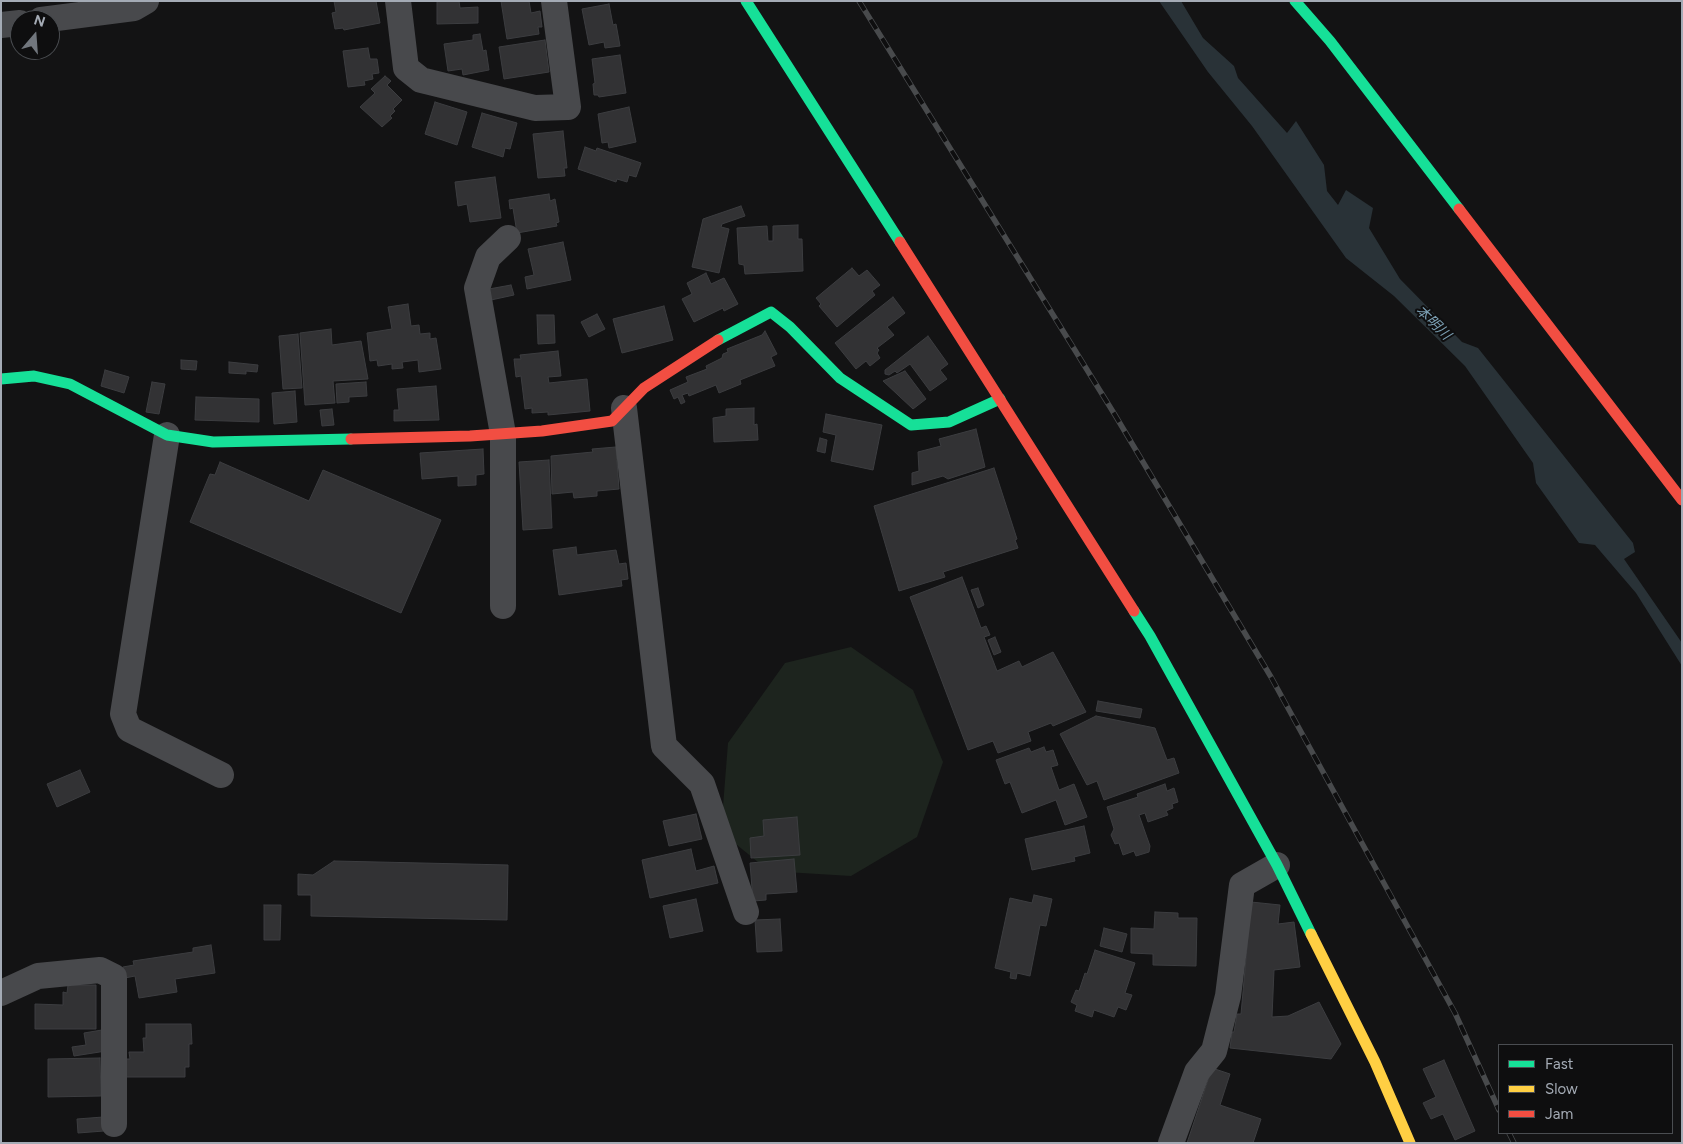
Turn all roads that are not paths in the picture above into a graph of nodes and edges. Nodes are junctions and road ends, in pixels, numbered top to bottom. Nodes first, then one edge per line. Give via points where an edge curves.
1 (146, 1) edge
2 (398, 1) edge
3 (554, 1) edge
4 (746, 1) edge
5 (1295, 1) edge
6 (60, 18) edge
7 (508, 238) dead end
8 (1, 379) edge
9 (1000, 399) junction
10 (624, 408) junction
11 (503, 434) junction
12 (167, 435) junction
13 (1682, 500) edge
14 (503, 606) dead end
15 (221, 776) dead end
16 (1277, 865) junction
17 (746, 912) dead end
18 (1, 993) edge
19 (114, 1124) dead end
20 (1171, 1143) edge
21 (1410, 1143) edge

1 - 6 street via 134,8
2 - 3 street via 406,68 421,80 535,108 568,107
4 - 9 street
5 - 13 street via 1336,49
7 - 11 street via 488,257 477,288
8 - 12 street via 34,376 70,384
9 - 10 street via 949,422 910,425 840,378 771,312 723,337 644,388
9 - 16 street via 1150,636
10 - 11 street via 612,421
10 - 17 street via 664,746 702,784
11 - 12 street via 213,442
11 - 14 street
12 - 15 street via 123,714 129,729
16 - 20 street via 1242,885 1228,996 1214,1051 1197,1072
16 - 21 street via 1375,1062
18 - 19 street via 38,976 100,970 114,977

